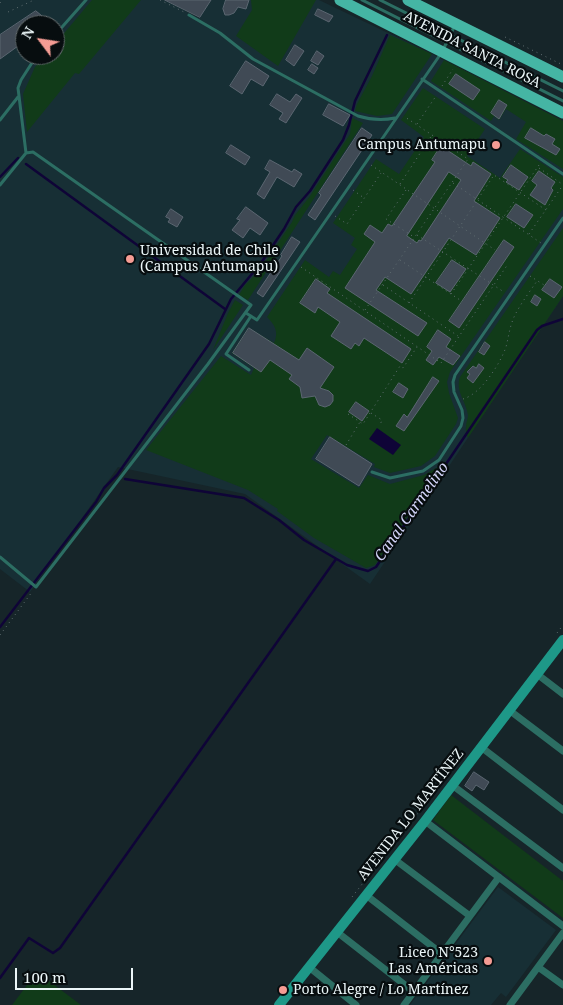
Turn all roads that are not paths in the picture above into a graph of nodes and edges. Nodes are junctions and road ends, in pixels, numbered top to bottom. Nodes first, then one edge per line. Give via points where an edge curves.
1 (340, 0) edge
2 (362, 0) edge
3 (380, 0) edge
4 (408, 0) edge
5 (84, 1) edge
6 (189, 15) road end
7 (65, 23) edge
8 (456, 23) junction
9 (450, 34) junction
10 (444, 47) junction
11 (31, 65) edge
12 (563, 77) edge
13 (422, 79) junction
14 (563, 91) edge
15 (18, 96) junction
16 (563, 101) edge
17 (563, 113) edge
18 (395, 118) junction
19 (0, 120) edge
20 (26, 153) junction
21 (563, 174) edge
22 (0, 185) edge
23 (563, 218) edge
24 (246, 313) junction
25 (251, 316) junction
26 (249, 370) dead end
27 (372, 472) dead end
28 (0, 556) edge
29 (560, 636) edge
30 (537, 674) junction
31 (563, 694) edge
32 (509, 710) junction
33 (481, 747) junction
34 (563, 751) edge
35 (452, 785) junction
36 (563, 810) edge
37 (425, 821) junction
38 (394, 859) junction
39 (563, 868) edge
40 (499, 877) junction
41 (366, 895) junction
42 (470, 916) junction
43 (563, 926) edge
44 (337, 932) junction
45 (563, 933) edge
46 (442, 954) junction
47 (309, 967) junction
48 (538, 967) junction
49 (563, 986) edge
50 (414, 992) junction
51 (279, 1005) edge
52 (356, 1005) edge
53 (404, 1005) edge
54 (510, 1005) edge

1 - 10 main road, AVENIDA SANTA ROSA
2 - 10 lane
3 - 9 lane
4 - 8 main road, AVENIDA SANTA ROSA
5 - 7 lane
6 - 18 lane via 260,63 358,116 371,120
8 - 9 lane
8 - 12 main road, AVENIDA SANTA ROSA
9 - 10 lane
9 - 14 lane
10 - 13 lane
10 - 16 lane
10 - 17 main road, AVENIDA SANTA ROSA
11 - 15 lane via 21,80
13 - 18 lane
13 - 21 lane
15 - 19 lane
15 - 20 lane
18 - 25 lane via 257,320
20 - 22 lane
20 - 24 lane via 33,152 251,305
23 - 27 lane via 455,375 454,392 463,418 439,460 423,471 390,478
24 - 25 lane
24 - 28 lane via 36,587
25 - 26 lane via 226,354
29 - 30 main road, AVENIDA LO MARTÍNEZ
30 - 31 street
30 - 32 main road, AVENIDA LO MARTÍNEZ
32 - 33 main road, AVENIDA LO MARTÍNEZ
32 - 34 street
33 - 35 main road, AVENIDA LO MARTÍNEZ
33 - 36 street
35 - 37 main road, AVENIDA LO MARTÍNEZ
35 - 39 street
37 - 38 main road, AVENIDA LO MARTÍNEZ
37 - 40 street
38 - 41 main road, AVENIDA LO MARTÍNEZ
38 - 42 street
40 - 42 street
40 - 43 street
41 - 44 main road, AVENIDA LO MARTÍNEZ
41 - 46 street
42 - 46 street
44 - 47 main road, AVENIDA LO MARTÍNEZ
44 - 50 street
45 - 48 street
46 - 50 street
47 - 51 main road, AVENIDA LO MARTÍNEZ
47 - 52 street
48 - 49 street
48 - 54 street
50 - 53 street

